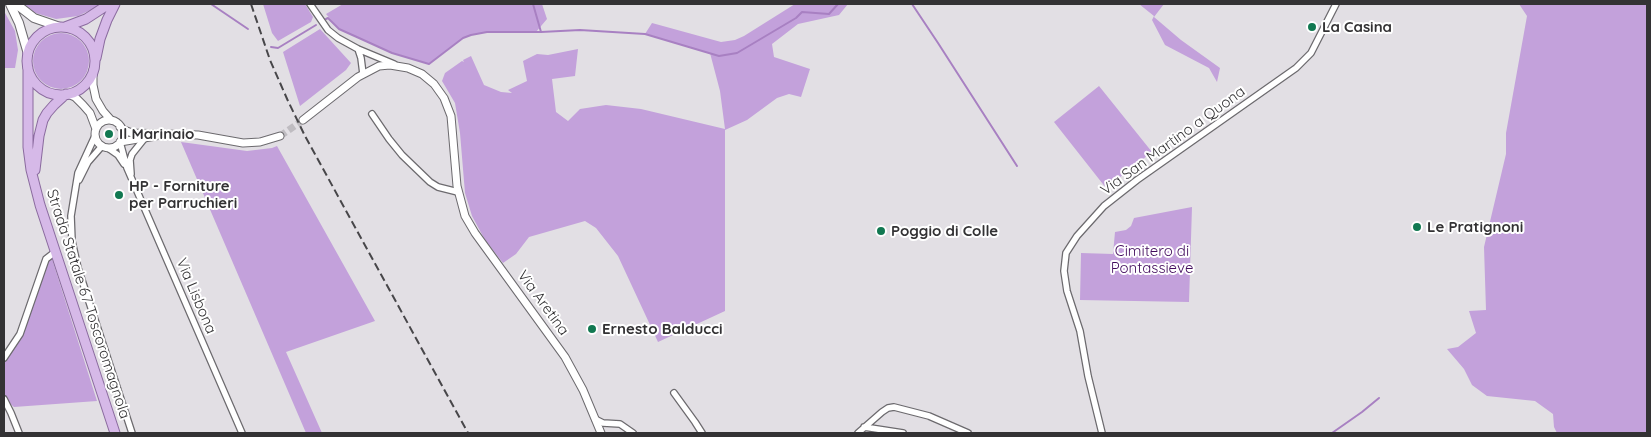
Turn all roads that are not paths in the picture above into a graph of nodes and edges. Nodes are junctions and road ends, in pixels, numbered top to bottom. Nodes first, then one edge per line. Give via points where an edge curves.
1 (10, 4) edge
2 (16, 4) edge
3 (109, 4) edge
4 (115, 4) edge
5 (310, 4) edge
6 (1336, 4) edge
7 (63, 27) junction
8 (358, 49) junction
9 (28, 54) junction
10 (370, 54) junction
11 (396, 65) junction
12 (94, 67) junction
13 (28, 68) junction
14 (375, 68) junction
15 (363, 74) junction
16 (67, 94) junction
17 (372, 114) dead end
18 (111, 120) junction
19 (304, 120) tunnel mouth
20 (120, 126) junction
21 (95, 132) junction
22 (162, 134) junction
23 (280, 136) tunnel mouth
24 (144, 139) junction
25 (120, 142) junction
26 (105, 147) junction
27 (127, 168) junction
28 (131, 176) junction
29 (35, 183) junction
30 (76, 186) junction
31 (458, 192) junction
32 (55, 252) junction
33 (4, 358) edge
34 (674, 393) dead end
35 (4, 399) edge
36 (595, 419) junction
37 (606, 424) junction
38 (864, 427) junction
39 (19, 433) edge
40 (115, 433) edge
41 (132, 433) edge
42 (242, 433) edge
43 (602, 433) edge
44 (633, 433) edge
45 (702, 433) edge
46 (858, 433) edge
47 (903, 433) edge
48 (968, 433) edge
49 (1102, 433) edge

1 - 9 main road
2 - 7 main road via 34,18
3 - 7 main road via 86,19
4 - 12 main road via 102,33
5 - 8 street, Via Aretina via 328,30
6 - 49 street, Via San Martino a Quona via 1311,53 1296,68 1112,200 1077,236 1066,253 1067,291 1080,331
7 - 9 main road via 43,32
7 - 12 main road via 83,36 92,48
8 - 10 street, Via Aretina
8 - 15 street
9 - 13 main road
10 - 11 street, Via Aretina
10 - 14 street
11 - 14 street, Via Aretina
11 - 31 street, Via Aretina via 425,76 446,101 452,120
12 - 16 main road via 84,86
12 - 18 street via 96,99
13 - 16 main road via 42,88 56,94
13 - 29 main road, Strada Statale 67 Toscoromagnola via 28,147
14 - 15 street, Via Aretina
15 - 19 street, Via Aretina
16 - 21 street via 75,97 90,113
16 - 29 main road, Strada Statale 67 Toscoromagnola via 54,104 43,120 36,155
17 - 31 street via 393,145 430,182
18 - 20 street
18 - 21 street via 102,122
20 - 22 street via 132,133
20 - 25 street
21 - 26 street via 98,144
21 - 30 street
22 - 23 street via 198,135 239,143 266,141
22 - 24 street
24 - 25 street
24 - 28 street via 132,154
25 - 26 street via 113,147
25 - 27 street, Via Lisbona
26 - 27 street, Via Lisbona via 118,155
26 - 30 street via 88,162
27 - 28 street, Via Lisbona
28 - 42 street, Via Lisbona
29 - 32 main road, Strada Statale 67 Toscoromagnola
30 - 41 street via 71,216 78,268
31 - 36 street, Via Aretina via 473,230 558,348
32 - 33 street via 46,259 20,334
32 - 40 main road, Strada Statale 67 Toscoromagnola
34 - 45 street
35 - 39 street
36 - 37 street
36 - 43 street, Via Aretina
37 - 43 street
37 - 44 street via 616,423
38 - 46 street
38 - 47 street
38 - 48 street via 884,410 894,407 929,416

